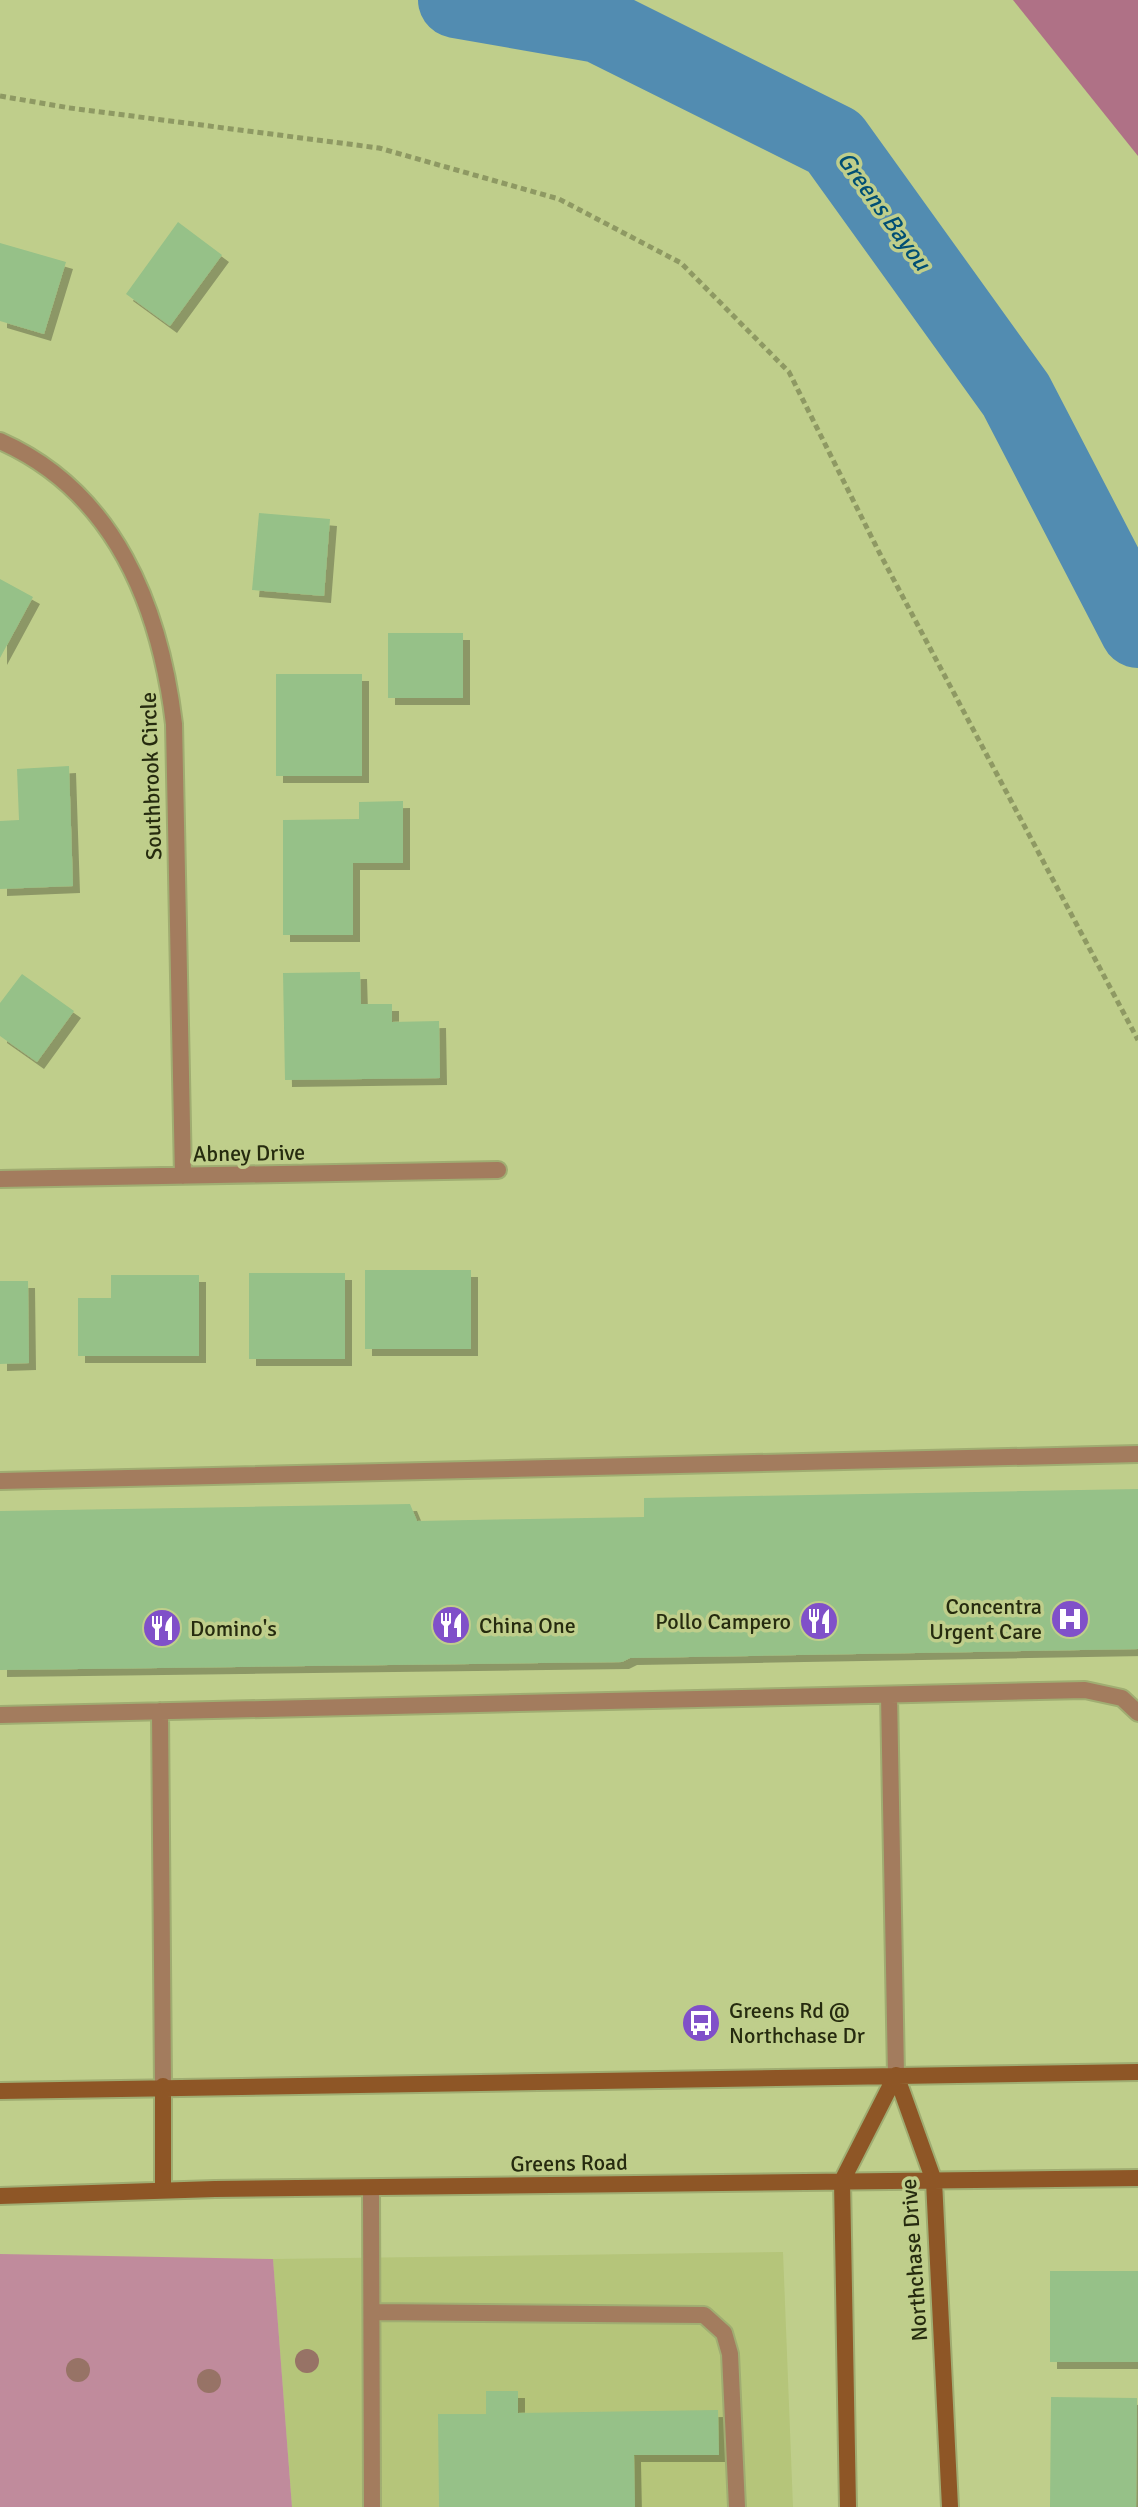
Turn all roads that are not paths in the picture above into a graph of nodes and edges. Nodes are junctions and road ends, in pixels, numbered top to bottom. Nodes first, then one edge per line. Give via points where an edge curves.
1 (0, 441) edge
2 (498, 1170) dead end
3 (183, 1176) junction
4 (0, 1179) edge
5 (1138, 1454) edge
6 (0, 1481) edge
7 (889, 1695) junction
8 (160, 1711) junction
9 (1138, 1713) edge
10 (0, 1715) edge
11 (1138, 2072) edge
12 (896, 2075) junction
13 (163, 2086) junction
14 (0, 2091) edge
15 (1138, 2178) edge
16 (842, 2181) junction
17 (934, 2181) junction
18 (371, 2188) junction
19 (163, 2190) junction
20 (0, 2196) edge
21 (372, 2312) junction
22 (372, 2507) edge
23 (737, 2507) edge
24 (848, 2507) edge
25 (950, 2507) edge

1 - 3 street, Southbrook Circle via 25,452 64,483 103,523 140,585 167,665 174,724
2 - 3 street, Abney Drive
3 - 4 street, Abney Drive
5 - 6 street
7 - 8 street
7 - 9 street via 1085,1690 1122,1698
7 - 12 street
8 - 10 street
8 - 13 street
11 - 12 main road
12 - 13 main road
12 - 16 main road
12 - 17 main road, Northchase Drive
13 - 14 main road
13 - 19 main road
15 - 17 main road, Greens Road
16 - 17 main road, Greens Road
16 - 18 main road, Greens Road
16 - 24 main road
17 - 25 main road, Northchase Drive
18 - 19 main road, Greens Road
18 - 21 street
19 - 20 main road, Greens Road
21 - 22 street
21 - 23 street via 704,2315 724,2333 734,2384

